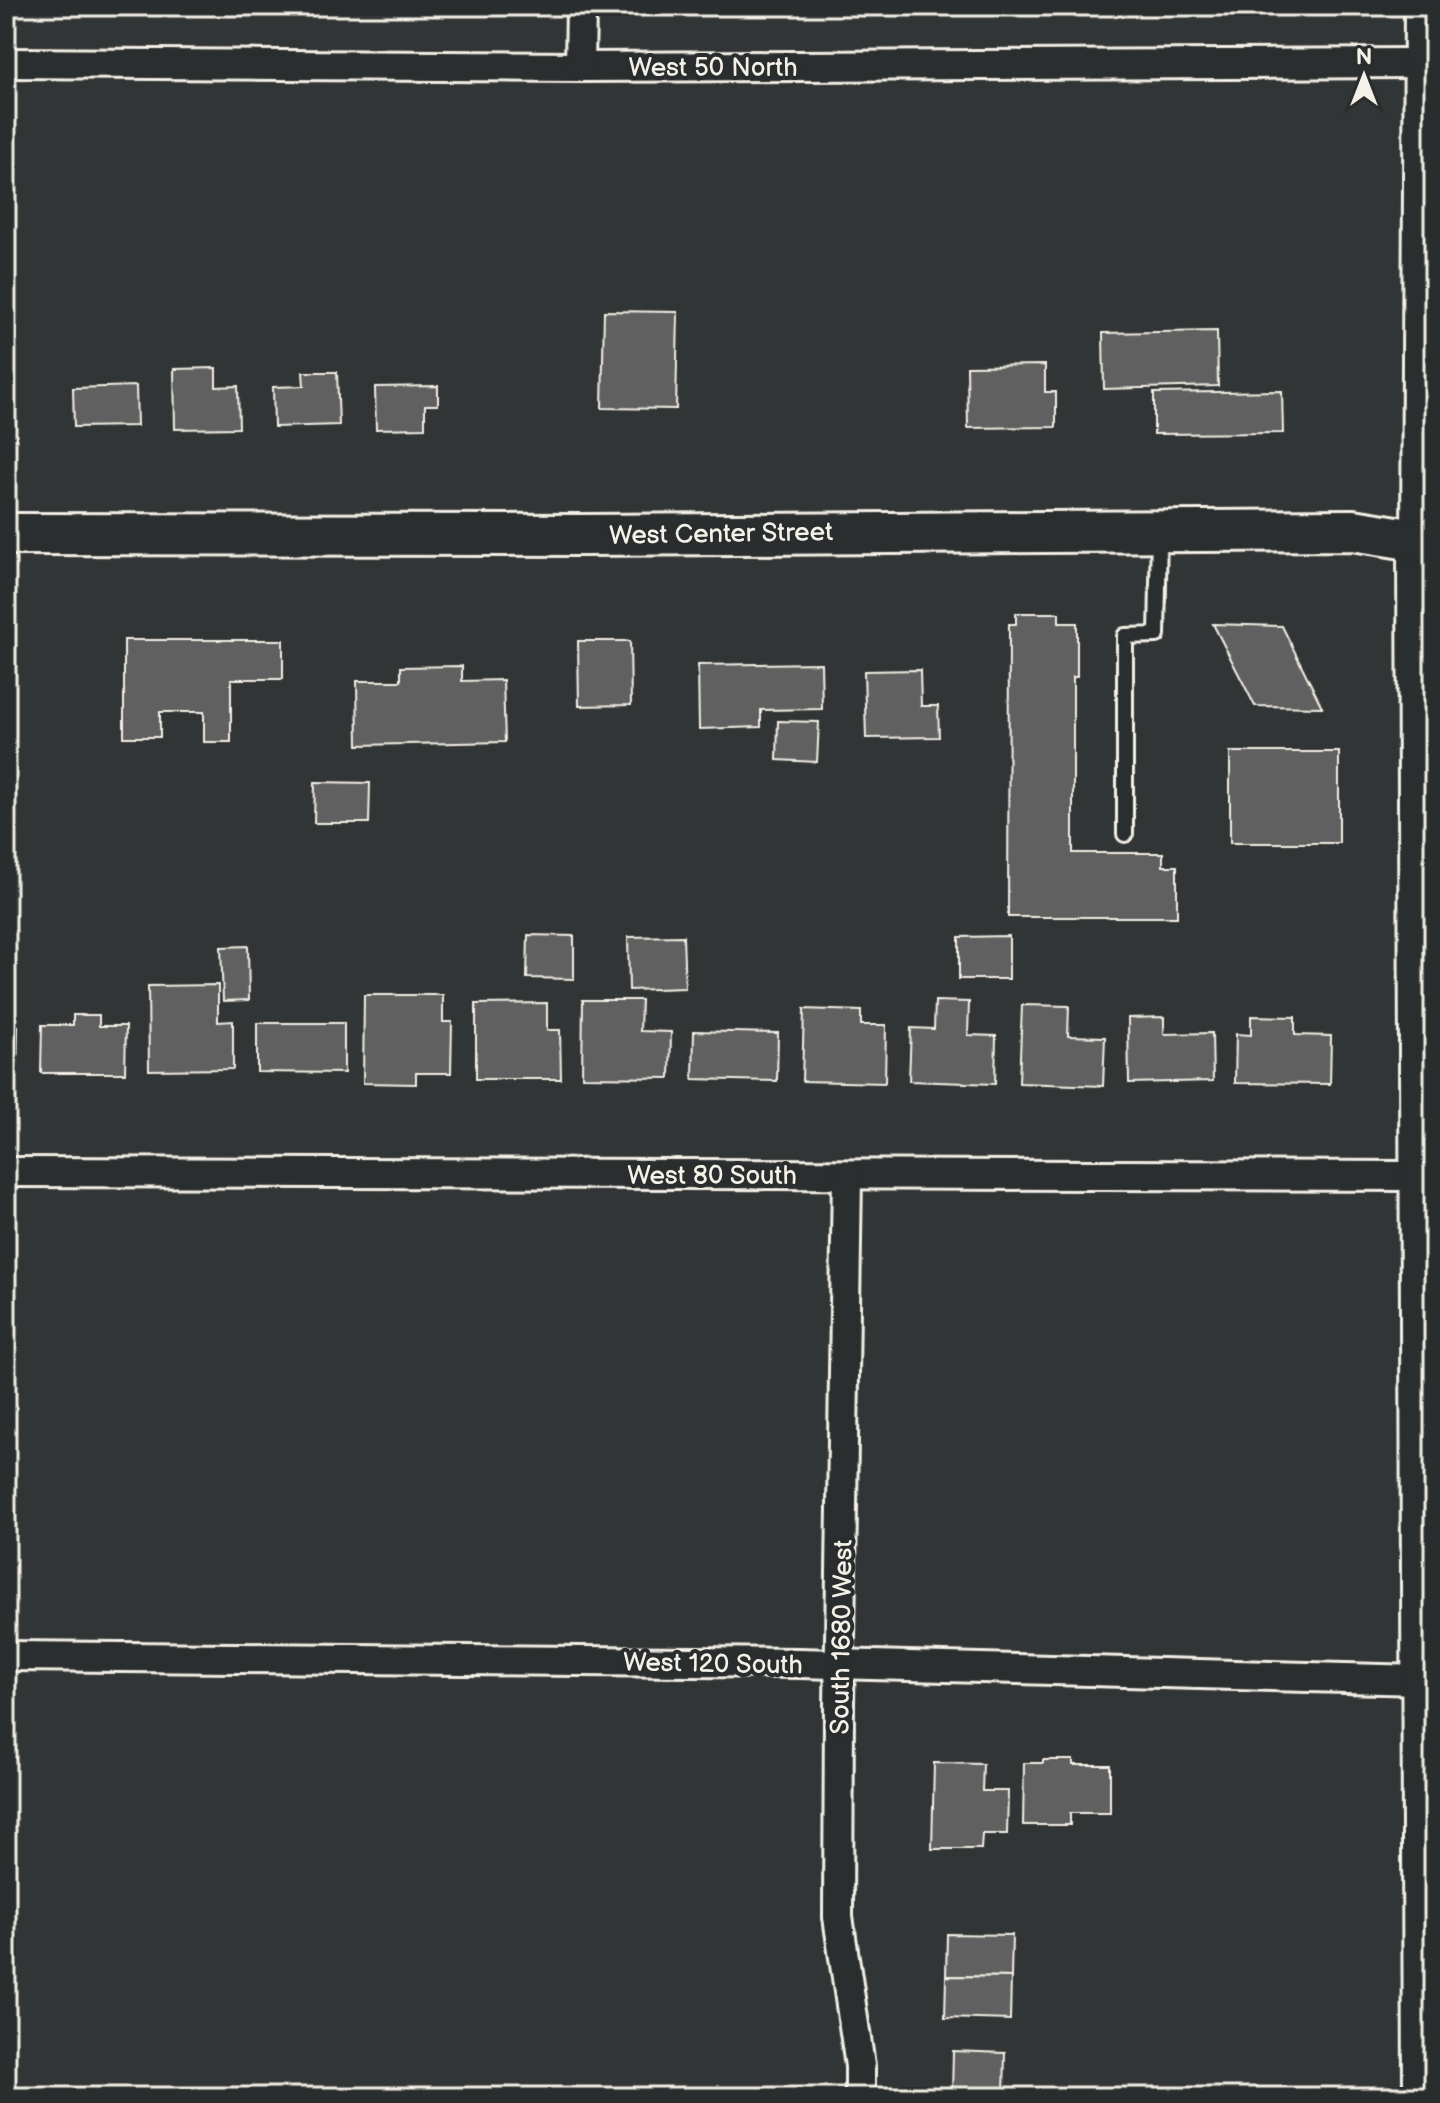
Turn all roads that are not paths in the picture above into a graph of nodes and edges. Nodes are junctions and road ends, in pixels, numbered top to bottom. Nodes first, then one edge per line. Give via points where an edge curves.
1 (581, 6) edge
2 (1419, 6) edge
3 (6, 63) edge
4 (1419, 63) junction
5 (580, 67) junction
6 (1426, 153) edge
7 (1159, 532) junction
8 (6, 534) edge
9 (1425, 542) edge
10 (1426, 787) edge
11 (1125, 834) dead end
12 (1426, 861) edge
13 (1426, 1058) edge
14 (6, 1172) edge
15 (847, 1175) junction
16 (1417, 1176) junction
17 (1427, 1579) edge
18 (6, 1656) edge
19 (840, 1665) junction
20 (1420, 1680) junction
21 (1426, 2094) edge
22 (860, 2097) edge

1 - 5 street
2 - 4 street
3 - 5 street, West 50 North
4 - 5 street, West 50 North
4 - 6 street
6 - 9 street
7 - 8 main road, West Center Street
7 - 9 main road, West Center Street via 1353,530
7 - 11 lane via 1157,635 1125,636
9 - 10 street
10 - 12 street
12 - 13 street
13 - 16 street
14 - 15 street, West 80 South
15 - 16 street, West 80 South
15 - 19 street, South 1680 West
16 - 17 street
17 - 20 street
18 - 19 street, West 120 South
19 - 20 street, West 120 South
19 - 22 street, South 1680 West via 838,1917
20 - 21 street

